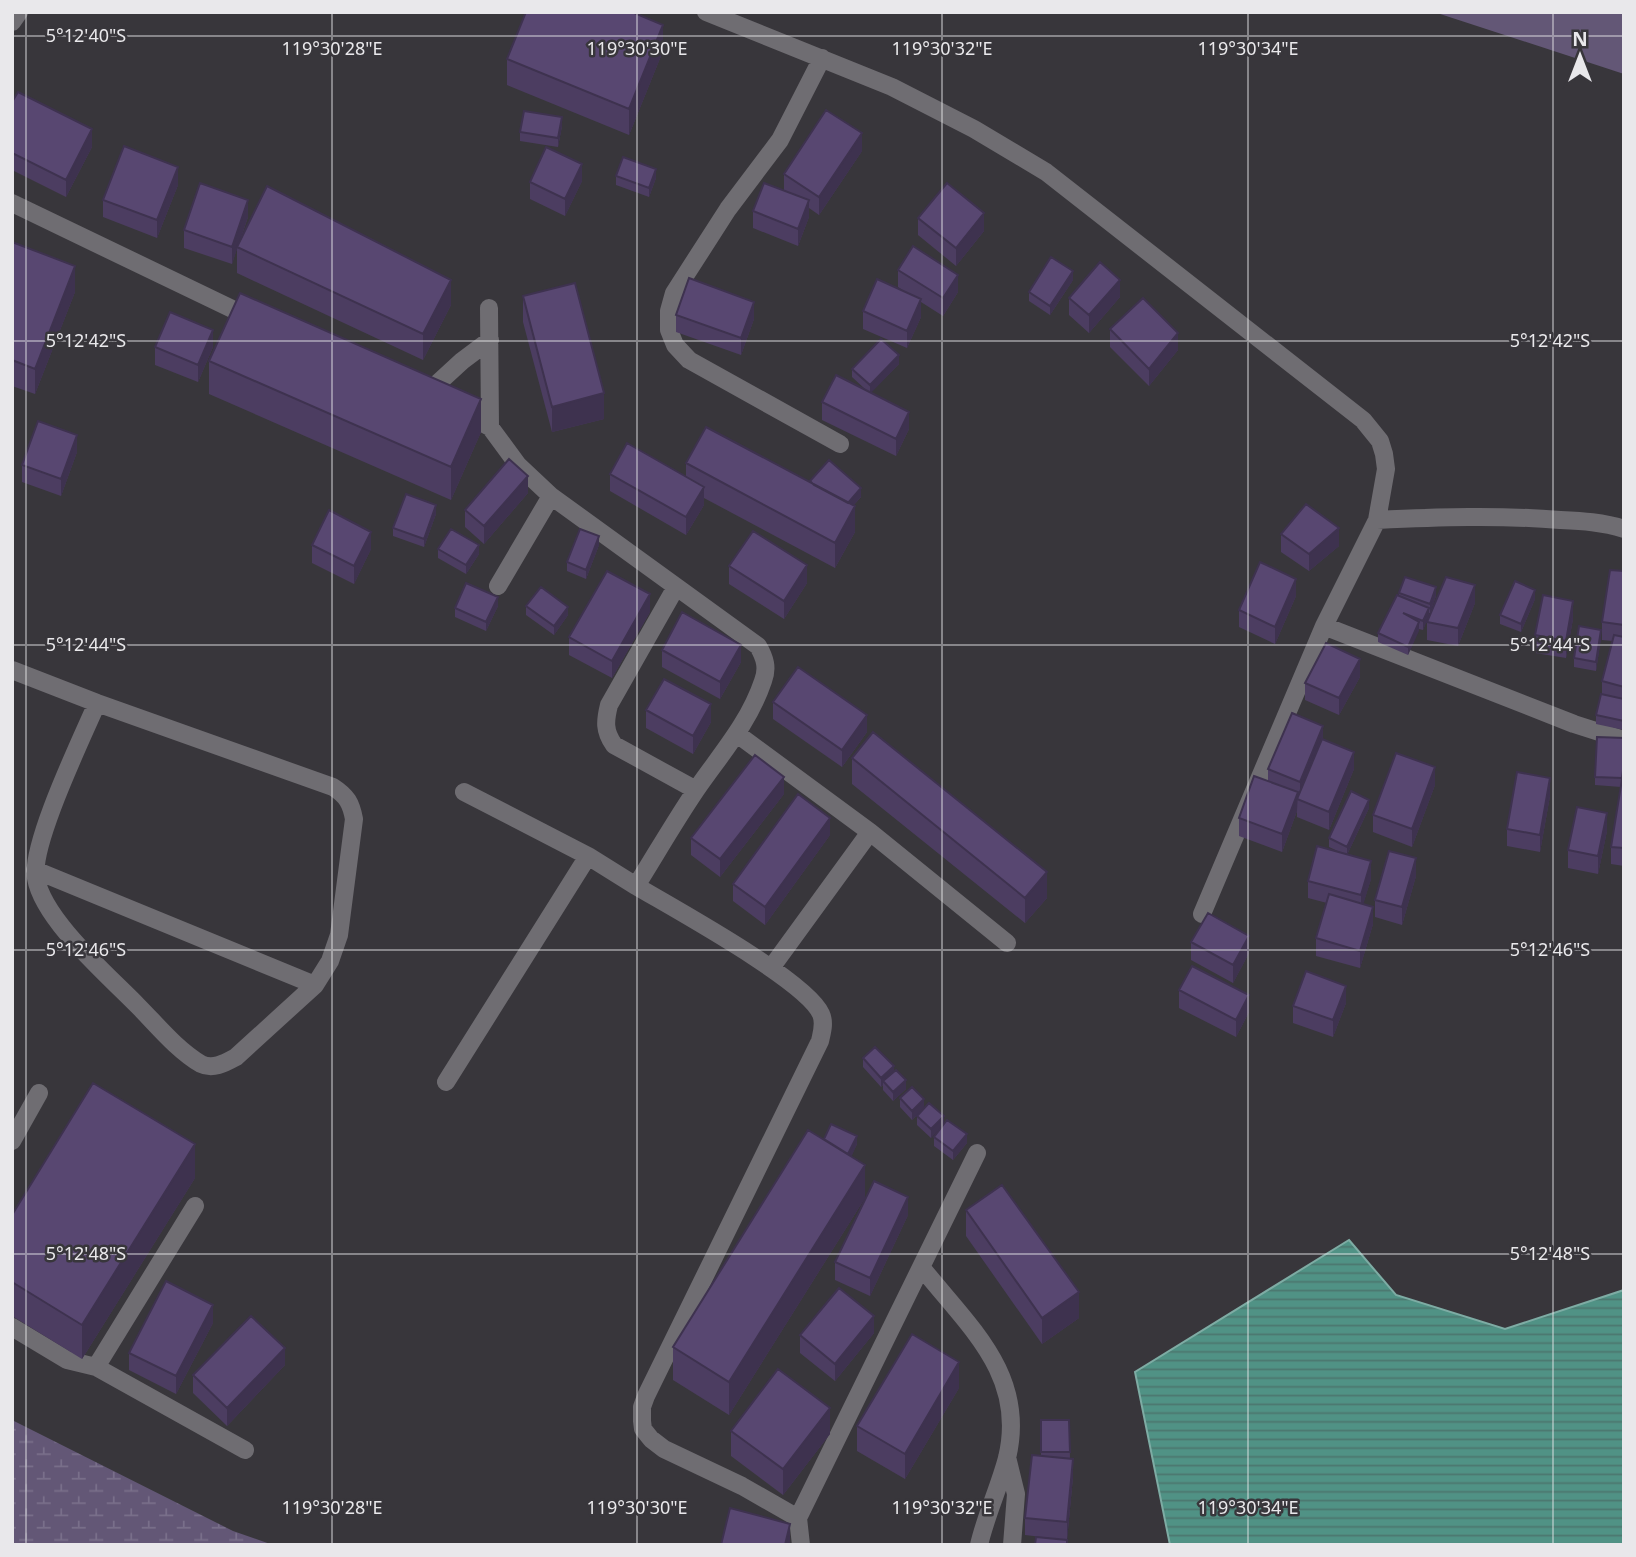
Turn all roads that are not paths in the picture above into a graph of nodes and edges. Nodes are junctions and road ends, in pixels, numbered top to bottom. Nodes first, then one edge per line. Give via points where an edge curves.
1 (19, 12) edge
2 (706, 12) edge
3 (12, 22) edge
4 (822, 58) junction
5 (12, 203) edge
6 (489, 308) dead end
7 (272, 327) edge
8 (490, 340) junction
9 (405, 386) edge
10 (437, 401) junction
11 (490, 427) junction
12 (840, 444) dead end
13 (551, 496) junction
14 (1377, 520) junction
15 (1624, 529) edge
16 (498, 586) dead end
17 (676, 587) junction
18 (1324, 626) junction
19 (12, 670) edge
20 (97, 703) junction
21 (737, 734) junction
22 (1624, 740) edge
23 (696, 790) junction
24 (464, 792) dead end
25 (870, 832) junction
26 (588, 856) junction
27 (35, 870) junction
28 (636, 886) junction
29 (1202, 914) dead end
30 (1007, 943) dead end
31 (771, 968) junction
32 (315, 985) junction
33 (446, 1082) dead end
34 (39, 1093) dead end
35 (12, 1141) edge
36 (977, 1153) dead end
37 (194, 1206) dead end
38 (922, 1268) junction
39 (12, 1327) edge
40 (96, 1367) junction
41 (245, 1450) dead end
42 (1007, 1457) junction
43 (799, 1518) junction
44 (801, 1545) edge
45 (979, 1545) edge
46 (1012, 1545) edge

1 - 3 street
2 - 4 street
4 - 12 street via 780,140 674,293 669,330 689,360
4 - 14 street via 892,87 1046,172 1363,420 1380,440 1384,454 1386,469
5 - 7 street
6 - 8 street
8 - 10 street via 462,361
8 - 11 street
9 - 10 street
10 - 11 street
11 - 13 street via 518,465
13 - 16 street
13 - 17 street
14 - 15 street via 1537,518
14 - 18 street
17 - 21 street via 758,646 764,656 764,680
17 - 23 street via 609,705 606,727 614,745
18 - 22 street
18 - 29 street
19 - 20 street
20 - 27 street via 55,801
20 - 32 street via 333,787 351,802 354,819 339,935
21 - 23 street
21 - 25 street
23 - 28 street
24 - 26 street
25 - 30 street
25 - 31 street
26 - 28 street
26 - 33 street
27 - 32 street
27 - 32 street via 44,900 76,943 201,1064 215,1066 236,1057
28 - 31 street
31 - 43 street via 818,1008 823,1017 820,1041 646,1396 642,1421 643,1429 664,1449
34 - 35 street
36 - 38 street
37 - 40 street
38 - 42 street via 978,1337 1006,1383 1011,1411
38 - 43 street
39 - 40 street via 67,1360
40 - 41 street
42 - 45 street
42 - 46 street via 1016,1494
43 - 44 street

